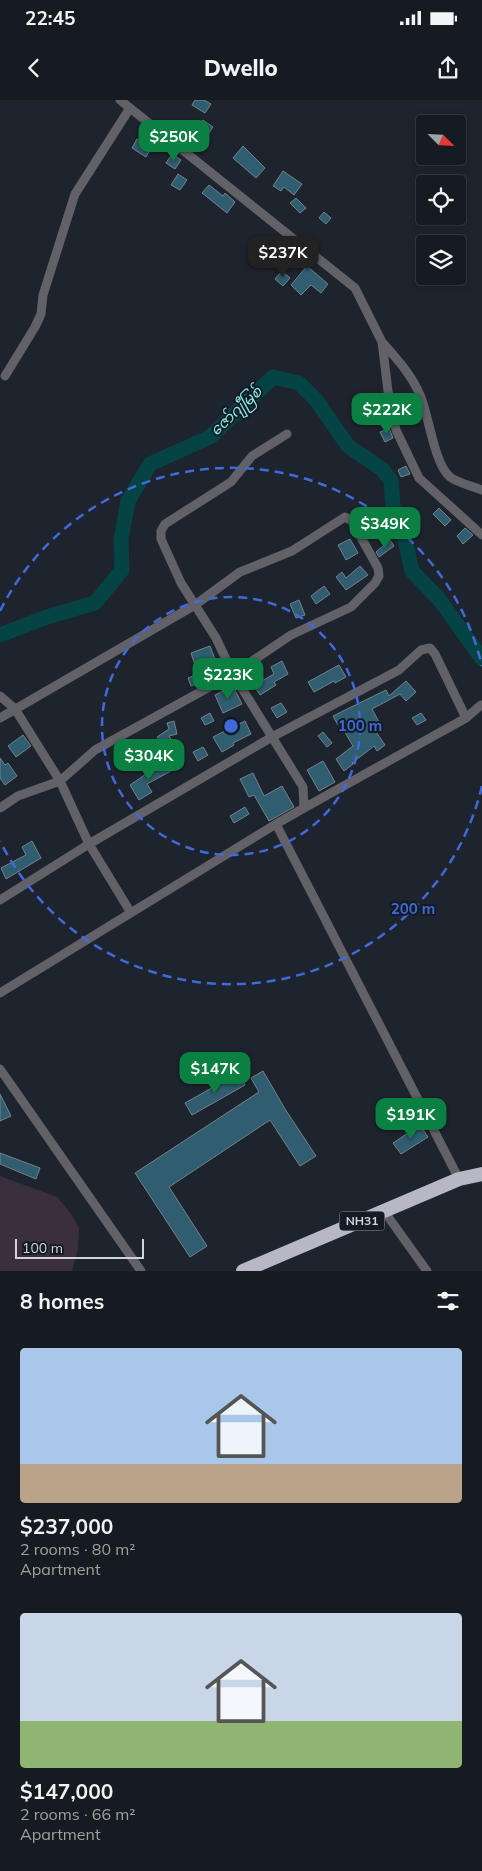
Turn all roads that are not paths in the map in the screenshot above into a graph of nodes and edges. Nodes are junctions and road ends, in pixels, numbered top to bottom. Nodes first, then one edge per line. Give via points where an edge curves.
1 (120, 100) edge
2 (130, 108) junction
3 (382, 342) junction
4 (5, 376) dead end
5 (287, 434) dead end
6 (482, 490) edge
7 (482, 535) edge
8 (195, 605) junction
9 (233, 674) junction
10 (0, 696) edge
11 (481, 705) edge
12 (16, 709) junction
13 (0, 718) edge
14 (466, 718) junction
15 (272, 737) junction
16 (60, 781) junction
17 (0, 808) edge
18 (304, 808) junction
19 (276, 824) junction
20 (90, 844) junction
21 (0, 900) edge
22 (131, 913) junction
23 (0, 993) edge
24 (0, 1069) edge
25 (482, 1174) edge
26 (460, 1179) junction
27 (384, 1211) junction
28 (251, 1270) edge
29 (141, 1271) edge
30 (427, 1271) edge

1 - 2 street
2 - 3 street via 355,288
2 - 4 street via 75,194 43,294 41,314
3 - 6 street via 409,372 421,396 446,473
3 - 7 street via 396,430 419,478
5 - 8 street via 252,456 231,482 165,524 161,531 161,539 181,583
8 - 9 street
8 - 9 street via 240,572 292,551 345,517 352,521 378,568 379,576 375,583 352,607 291,635
8 - 12 street
9 - 15 street
9 - 16 street via 95,750
10 - 12 street
11 - 14 street
12 - 13 street
12 - 16 street
14 - 15 street via 435,654 427,648 400,670
14 - 18 street
15 - 18 street via 303,787
15 - 20 street
16 - 17 street via 18,796
16 - 20 street
18 - 19 street
19 - 22 street
19 - 26 street
20 - 21 street
20 - 22 street
22 - 23 street
24 - 29 street
25 - 26 highway, NH31
26 - 27 highway, NH31
27 - 28 highway, NH31
27 - 30 street

